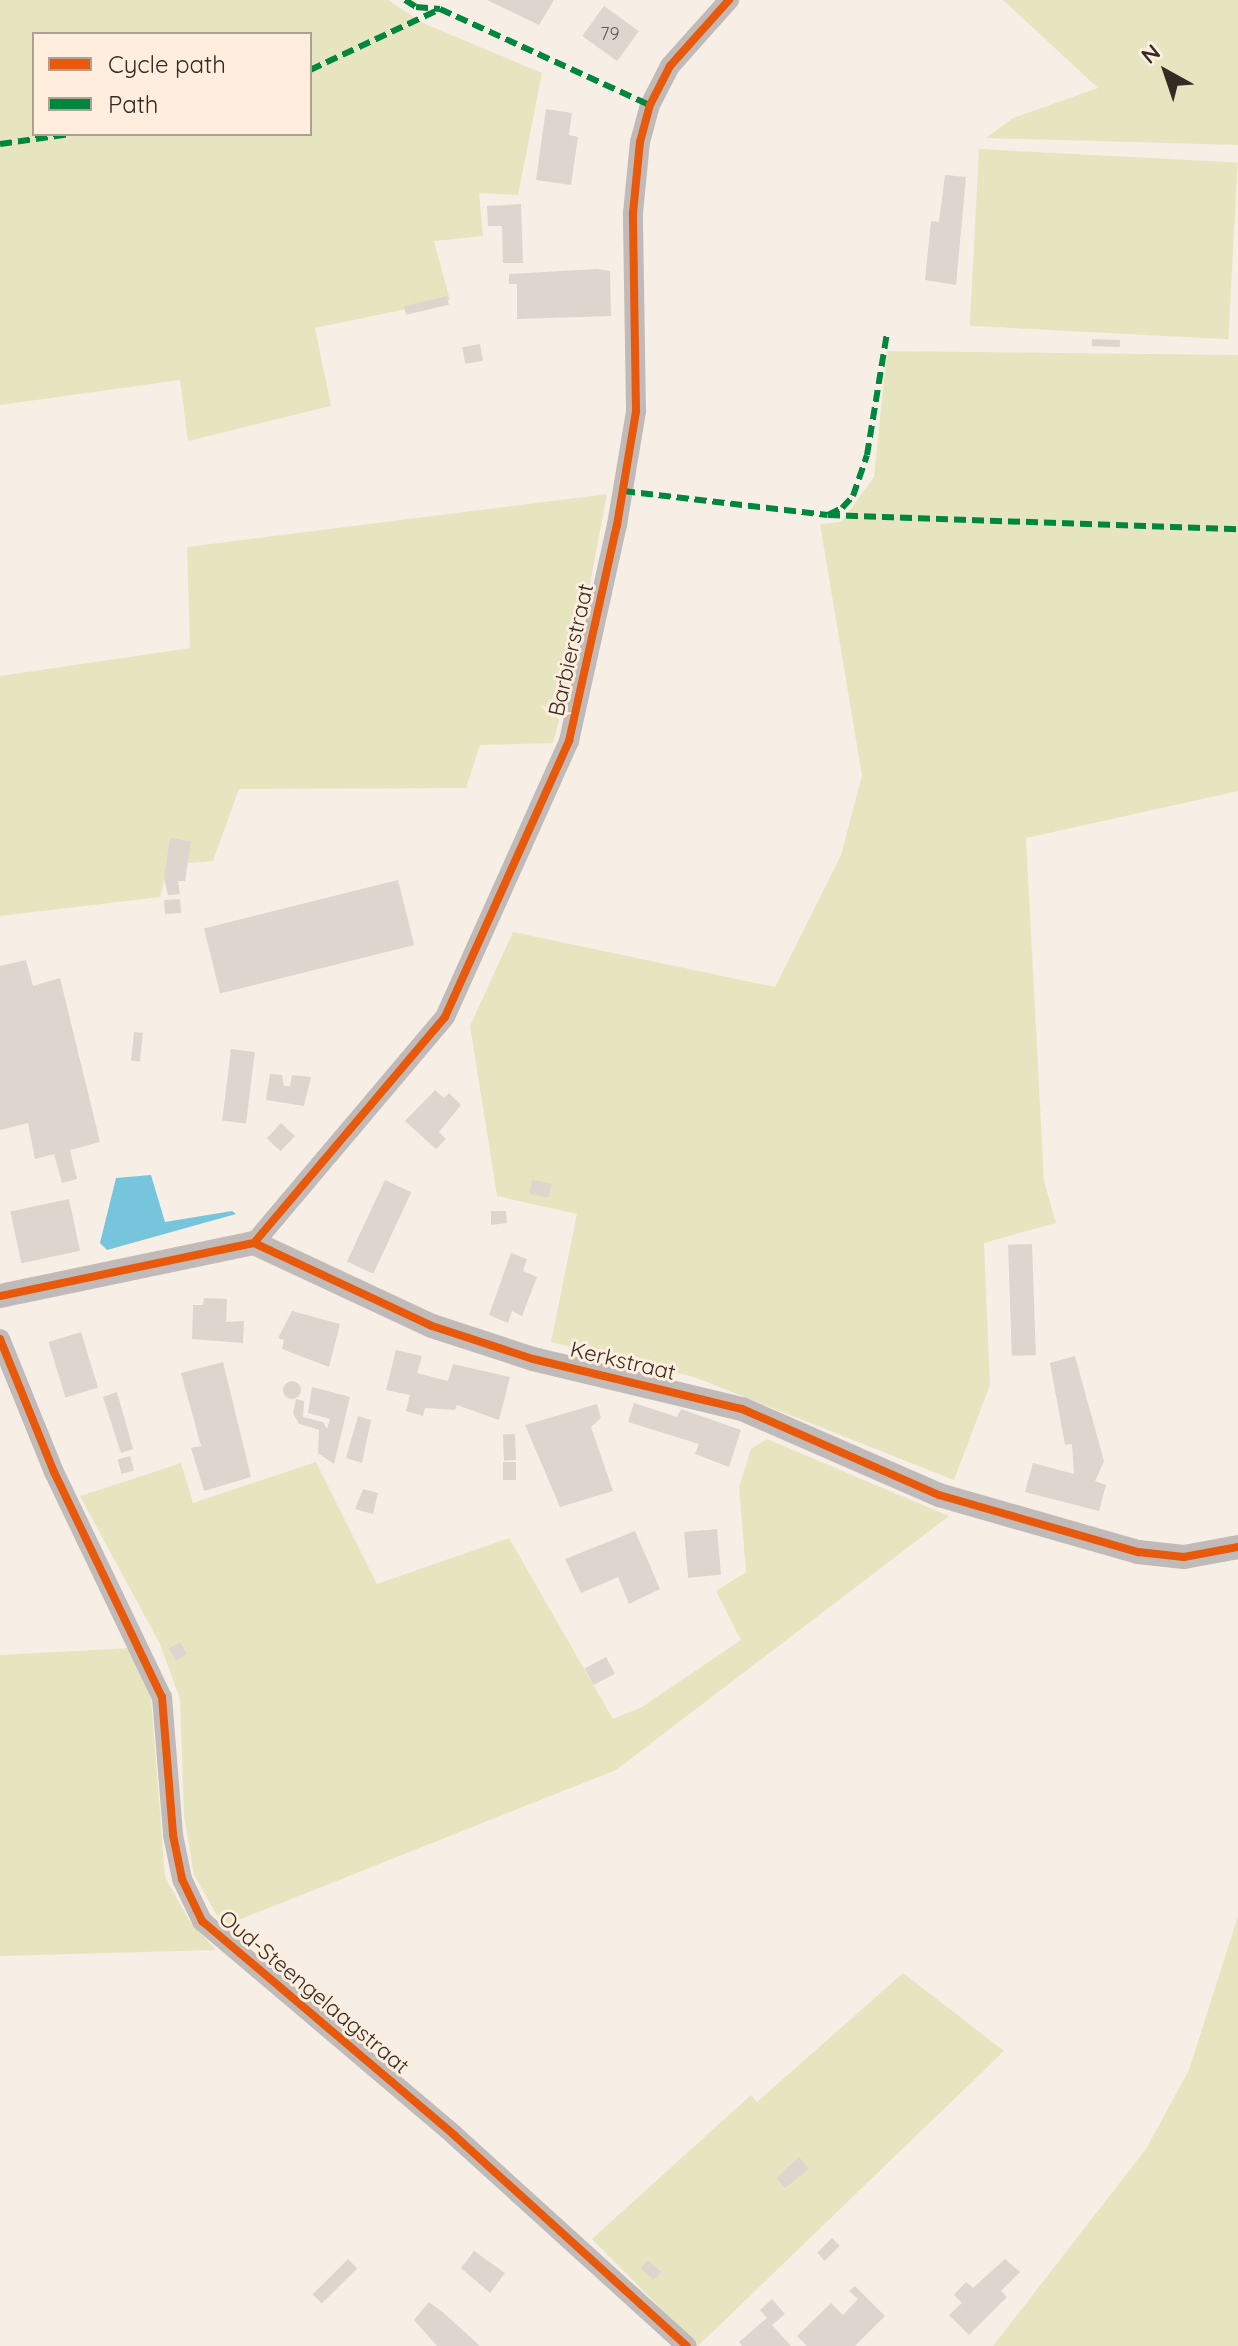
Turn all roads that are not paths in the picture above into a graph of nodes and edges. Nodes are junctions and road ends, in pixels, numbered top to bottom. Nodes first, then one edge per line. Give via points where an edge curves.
1 (729, 0) edge
2 (254, 1243) junction
3 (0, 1296) edge
4 (0, 1339) edge
5 (1238, 1547) edge
6 (687, 2346) edge

1 - 2 street, Barbierstraat via 670,66 650,105 640,142 633,213 636,411 617,525 569,741 445,1017
2 - 3 street
2 - 5 street, Kerkstraat via 432,1326 533,1359 742,1409 939,1495 1138,1552 1184,1557
4 - 6 street, Oud-Steengelaagstraat via 54,1472 162,1697 173,1835 182,1879 202,1921 454,2135

